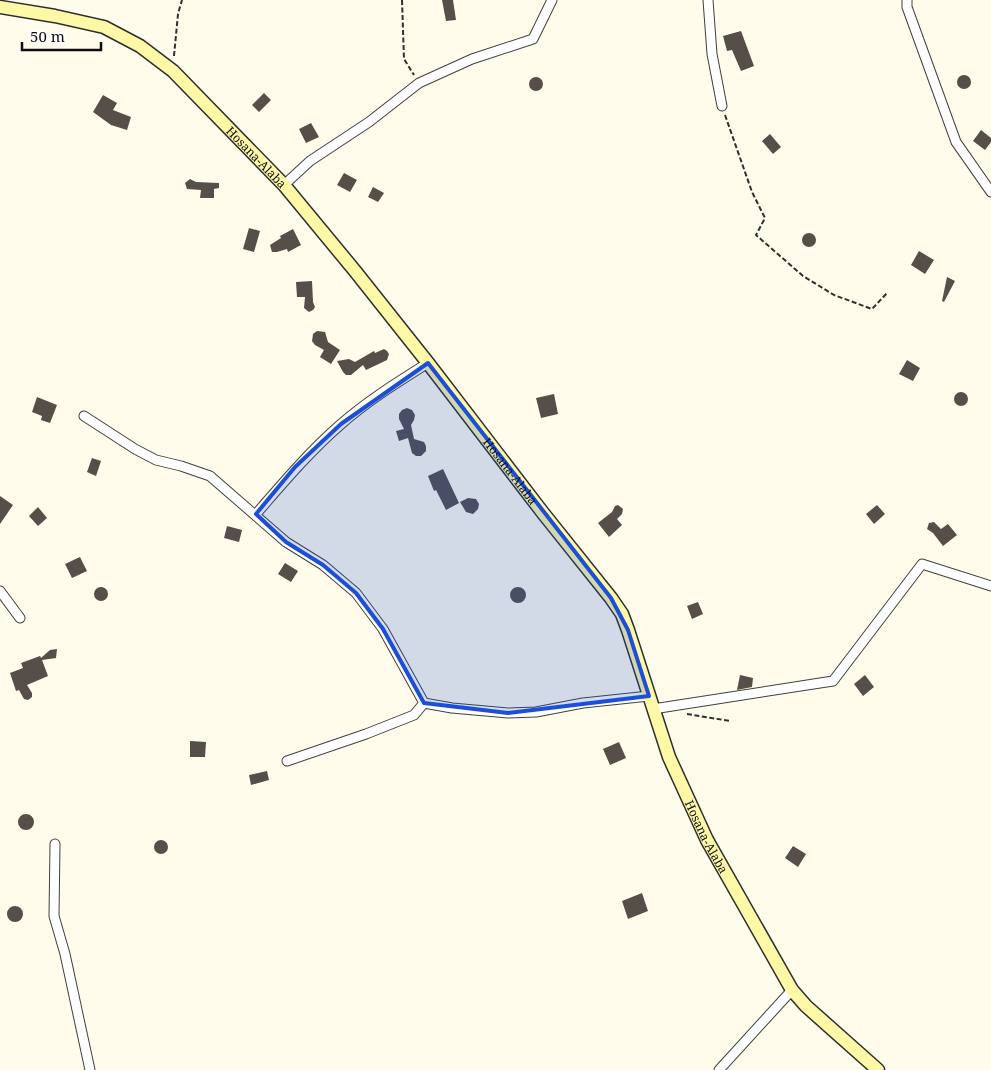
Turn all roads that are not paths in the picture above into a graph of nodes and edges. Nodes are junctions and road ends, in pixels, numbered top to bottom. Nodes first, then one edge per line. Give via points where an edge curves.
1 (552, 0) edge
2 (708, 0) edge
3 (907, 0) edge
4 (0, 7) edge
5 (722, 106) road end
6 (284, 185) junction
7 (991, 192) edge
8 (428, 363) junction
9 (84, 416) dead end
10 (256, 514) junction
11 (991, 586) edge
12 (0, 591) edge
13 (20, 618) dead end
14 (649, 696) junction
15 (424, 703) junction
16 (653, 709) junction
17 (287, 760) dead end
18 (55, 844) dead end
19 (792, 990) junction
20 (90, 1070) edge
21 (719, 1070) edge
22 (878, 1070) edge

1 - 6 street via 533,39 472,59 419,83 310,161
2 - 5 street via 712,54
3 - 7 street via 907,8 956,142
4 - 6 main road, Hosana-Alaba via 104,27 140,46 172,71
6 - 8 main road, Hosana-Alaba
8 - 10 street via 341,424 295,467
8 - 14 main road, Hosana-Alaba via 622,614
9 - 10 street via 156,460 210,476
10 - 15 street via 286,542 324,565 356,593 383,629
11 - 16 street via 922,564 833,681
12 - 13 street
14 - 15 street via 508,713
14 - 16 main road, Hosana-Alaba
15 - 17 street via 414,715
16 - 19 main road, Hosana-Alaba via 669,757 707,840
18 - 20 street via 54,916
19 - 21 street
19 - 22 main road, Hosana-Alaba

